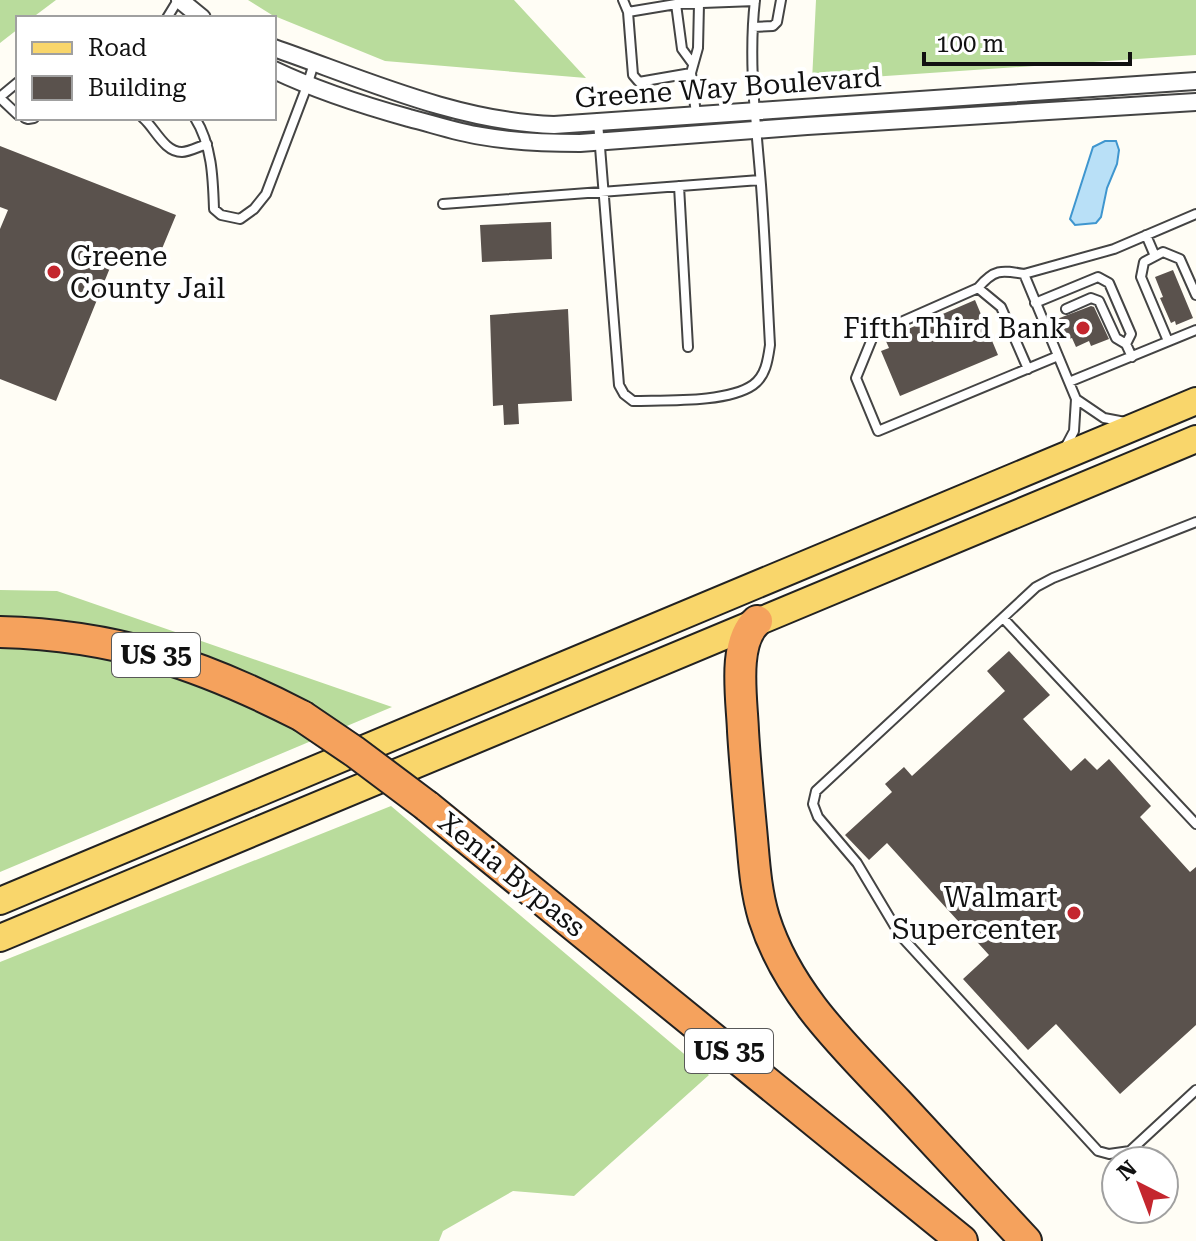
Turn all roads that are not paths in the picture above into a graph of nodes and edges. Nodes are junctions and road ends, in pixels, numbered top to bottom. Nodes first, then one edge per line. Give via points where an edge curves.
1 (623, 0) edge
2 (781, 0) edge
3 (755, 1) edge
4 (676, 4) junction
5 (699, 4) junction
6 (181, 6) edge
7 (628, 12) junction
8 (198, 16) edge
9 (753, 27) junction
10 (276, 49) edge
11 (314, 62) junction
12 (692, 69) junction
13 (276, 71) edge
14 (1196, 81) edge
15 (16, 84) edge
16 (307, 86) junction
17 (0, 98) edge
18 (1196, 102) edge
19 (755, 111) junction
20 (16, 113) edge
21 (696, 115) junction
22 (145, 120) edge
23 (196, 120) edge
24 (598, 122) junction
25 (756, 130) junction
26 (696, 134) junction
27 (600, 141) junction
28 (207, 144) junction
29 (760, 180) junction
30 (679, 186) junction
31 (603, 192) junction
32 (443, 204) dead end
33 (1196, 214) edge
34 (1146, 235) junction
35 (1155, 256) junction
36 (1024, 274) junction
37 (978, 288) junction
38 (1196, 295) edge
39 (1035, 303) junction
40 (1066, 309) dead end
41 (1054, 314) dead end
42 (1042, 319) junction
43 (1196, 330) edge
44 (1168, 341) junction
45 (1126, 344) junction
46 (688, 347) dead end
47 (1058, 356) junction
48 (1132, 357) junction
49 (1028, 369) junction
50 (1069, 382) junction
51 (1076, 399) junction
52 (1196, 401) edge
53 (1137, 425) junction
54 (1196, 439) edge
55 (1050, 461) junction
56 (1196, 522) edge
57 (1003, 618) junction
58 (757, 621) junction
59 (0, 632) edge
60 (1196, 824) edge
61 (0, 901) edge
62 (0, 938) edge
63 (1196, 1090) edge
64 (962, 1241) edge
65 (1026, 1241) edge

1 - 7 lane
2 - 9 lane via 773,26
3 - 5 lane
3 - 9 lane
4 - 5 lane
4 - 7 lane
4 - 12 lane via 682,49
5 - 12 lane
6 - 8 street
7 - 12 lane via 633,75 639,82
9 - 19 lane
10 - 11 street, Greene Way Boulevard
11 - 16 lane
11 - 24 street, Greene Way Boulevard via 485,118 525,124
12 - 21 lane
13 - 16 street, Greene Way Boulevard
14 - 19 street, Greene Way Boulevard
15 - 17 lane
16 - 27 street, Greene Way Boulevard via 480,136 550,143
16 - 28 lane via 266,194 240,219 214,209
17 - 20 lane
18 - 25 street, Greene Way Boulevard
19 - 21 street, Greene Way Boulevard
19 - 25 lane
21 - 24 street, Greene Way Boulevard
21 - 26 lane
22 - 28 lane via 169,147 181,152
23 - 28 lane
24 - 27 lane
25 - 26 street, Greene Way Boulevard
25 - 29 lane
26 - 27 street, Greene Way Boulevard
27 - 31 lane
29 - 30 lane
29 - 31 lane via 767,365 754,384 725,397 633,401 624,394 619,385
30 - 31 lane
30 - 46 lane
31 - 32 lane
33 - 34 lane
34 - 35 lane
34 - 36 lane
35 - 38 lane via 1163,252 1180,259
35 - 44 lane via 1144,262 1141,277
36 - 37 lane via 990,274
36 - 39 lane
37 - 49 lane via 1001,307
37 - 49 lane via 874,334 856,378 878,431
39 - 42 lane
39 - 45 lane via 1098,277 1109,283 1131,334
40 - 45 lane via 1091,298 1099,301 1116,338
41 - 42 lane
42 - 47 lane
43 - 44 lane
44 - 48 lane
45 - 48 lane
47 - 49 lane
47 - 50 lane
48 - 50 lane
50 - 51 lane
51 - 53 lane via 1104,418
51 - 55 lane via 1074,431
52 - 53 main road
53 - 55 main road
54 - 58 main road
55 - 61 main road
56 - 57 lane via 1053,578
57 - 60 lane
57 - 63 lane via 816,791 818,817 857,863 900,935 1098,1151 1130,1151
58 - 62 main road
58 - 65 highway via 742,650 744,742 757,891 777,951 829,1031
59 - 64 highway, Xenia Bypass / US 35, bridge via 81,638 151,653 230,681 302,716 427,806

